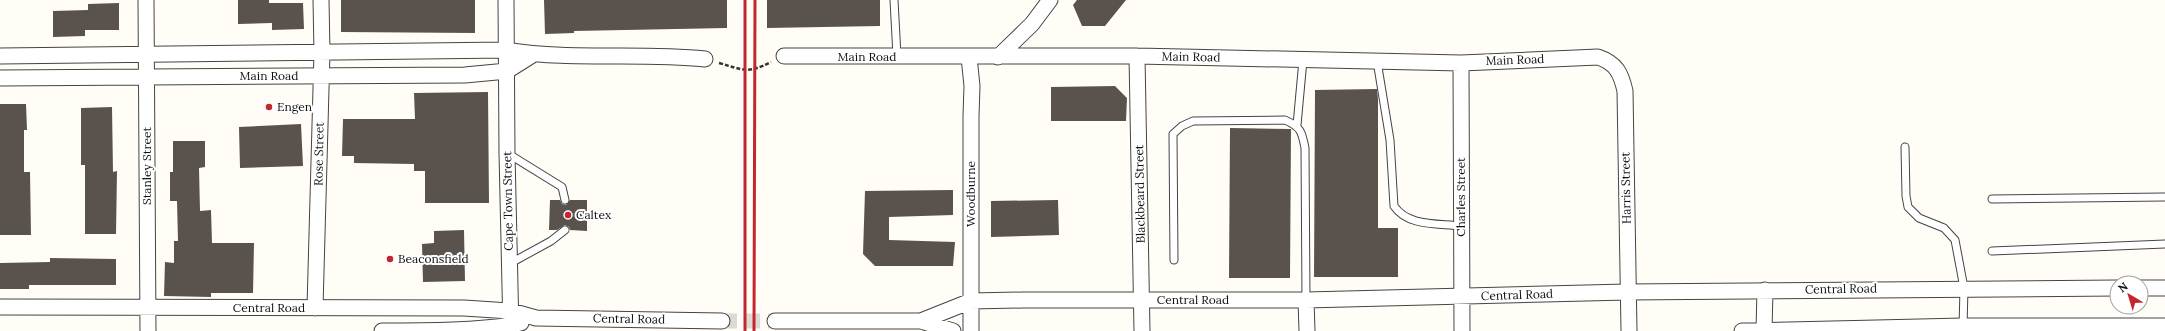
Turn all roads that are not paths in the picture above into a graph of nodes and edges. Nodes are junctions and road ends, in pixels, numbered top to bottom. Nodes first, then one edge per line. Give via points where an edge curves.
1 (146, 0) edge
2 (321, 0) edge
3 (506, 0) edge
4 (894, 0) edge
5 (1050, 0) edge
6 (506, 50) junction
7 (322, 52) junction
8 (534, 54) junction
9 (147, 55) junction
10 (0, 56) edge
11 (784, 56) road end
12 (1137, 56) junction
13 (897, 57) junction
14 (969, 57) junction
15 (998, 57) junction
16 (1598, 57) joint
17 (705, 59) road end
18 (1303, 60) junction
19 (1378, 61) junction
20 (1461, 63) junction
21 (507, 71) junction
22 (147, 76) junction
23 (320, 76) junction
24 (0, 78) edge
25 (1297, 125) junction
26 (1905, 147) dead end
27 (506, 153) junction
28 (2165, 196) edge
29 (1992, 199) dead end
30 (565, 200) dead end
31 (1461, 226) junction
32 (565, 230) dead end
33 (2165, 244) edge
34 (1992, 251) dead end
35 (1174, 260) dead end
36 (510, 264) junction
37 (1964, 288) junction
38 (2109, 288) edge
39 (2149, 288) edge
40 (2165, 288) edge
41 (1765, 290) junction
42 (1627, 292) junction
43 (1462, 297) junction
44 (1142, 300) junction
45 (1306, 300) junction
46 (971, 301) junction
47 (0, 307) edge
48 (148, 308) junction
49 (315, 308) junction
50 (510, 311) junction
51 (536, 318) junction
52 (722, 321) tunnel mouth
53 (776, 321) tunnel mouth
54 (921, 321) junction
55 (2165, 326) edge
56 (1963, 328) edge
57 (511, 329) edge
58 (1764, 330) edge
59 (148, 331) edge
60 (382, 331) edge
61 (953, 331) edge
62 (971, 331) edge
63 (1142, 331) edge
64 (1307, 331) edge
65 (1462, 331) edge
66 (1629, 331) edge
67 (1742, 331) edge

1 - 9 street, Stanley Street
2 - 7 street, Rose Street
3 - 6 street, Cape Town Street
4 - 13 lane
5 - 15 street via 1032,24
6 - 7 street, Main Road
6 - 8 street, Main Road
6 - 21 street, Cape Town Street
7 - 9 street, Main Road
7 - 23 street, Rose Street
8 - 17 street, Main Road via 676,56
8 - 21 street, Main Road
9 - 10 street, Main Road
9 - 22 street, Stanley Street
11 - 13 street, Main Road
12 - 15 street, Main Road
12 - 18 street, Main Road
12 - 44 street, Blackbeard Street
13 - 14 street, Main Road
14 - 15 street, Main Road
14 - 46 street, Woodburne via 972,86
16 - 20 street, Main Road
16 - 42 street, Harris Street via 1616,67 1621,76 1624,92
18 - 19 street, Main Road
18 - 25 lane
19 - 20 street, Main Road
19 - 31 lane via 1390,140 1394,206 1399,214 1414,221
20 - 31 street, Charles Street
21 - 23 street, Main Road
21 - 27 street, Cape Town Street
22 - 23 street, Main Road
22 - 24 street, Main Road
22 - 48 street, Stanley Street
23 - 49 street, Rose Street
25 - 35 lane via 1285,120 1193,121 1173,134
25 - 45 lane via 1303,136 1305,148
26 - 37 lane via 1908,207 1919,218 1944,228 1951,234 1955,240
27 - 30 lane via 562,187
27 - 36 street, Cape Town Street
28 - 29 lane
31 - 43 street, Charles Street
32 - 36 lane
33 - 34 lane
36 - 50 street, Cape Town Street
37 - 38 street, Central Road
37 - 41 street, Central Road
37 - 56 lane
39 - 40 street
41 - 42 street, Central Road
41 - 58 street
42 - 43 street, Central Road
42 - 66 street, Harris Street
43 - 45 street, Central Road
43 - 65 street, Charles Street
44 - 45 street, Central Road
44 - 46 street, Central Road
44 - 63 street, Blackbeard Street
45 - 64 street
46 - 54 street, Central Road
46 - 62 street, Woodburne
47 - 48 street, Central Road
48 - 49 street, Central Road
48 - 59 street, Stanley Street
49 - 50 street, Central Road via 464,308
50 - 51 street, Central Road
50 - 57 street, Cape Town Street
51 - 52 street, Central Road
51 - 57 street, Central Road
53 - 54 street, Central Road
54 - 61 street, Central Road
55 - 56 street
56 - 58 street
57 - 60 street, Central Road
58 - 67 street

